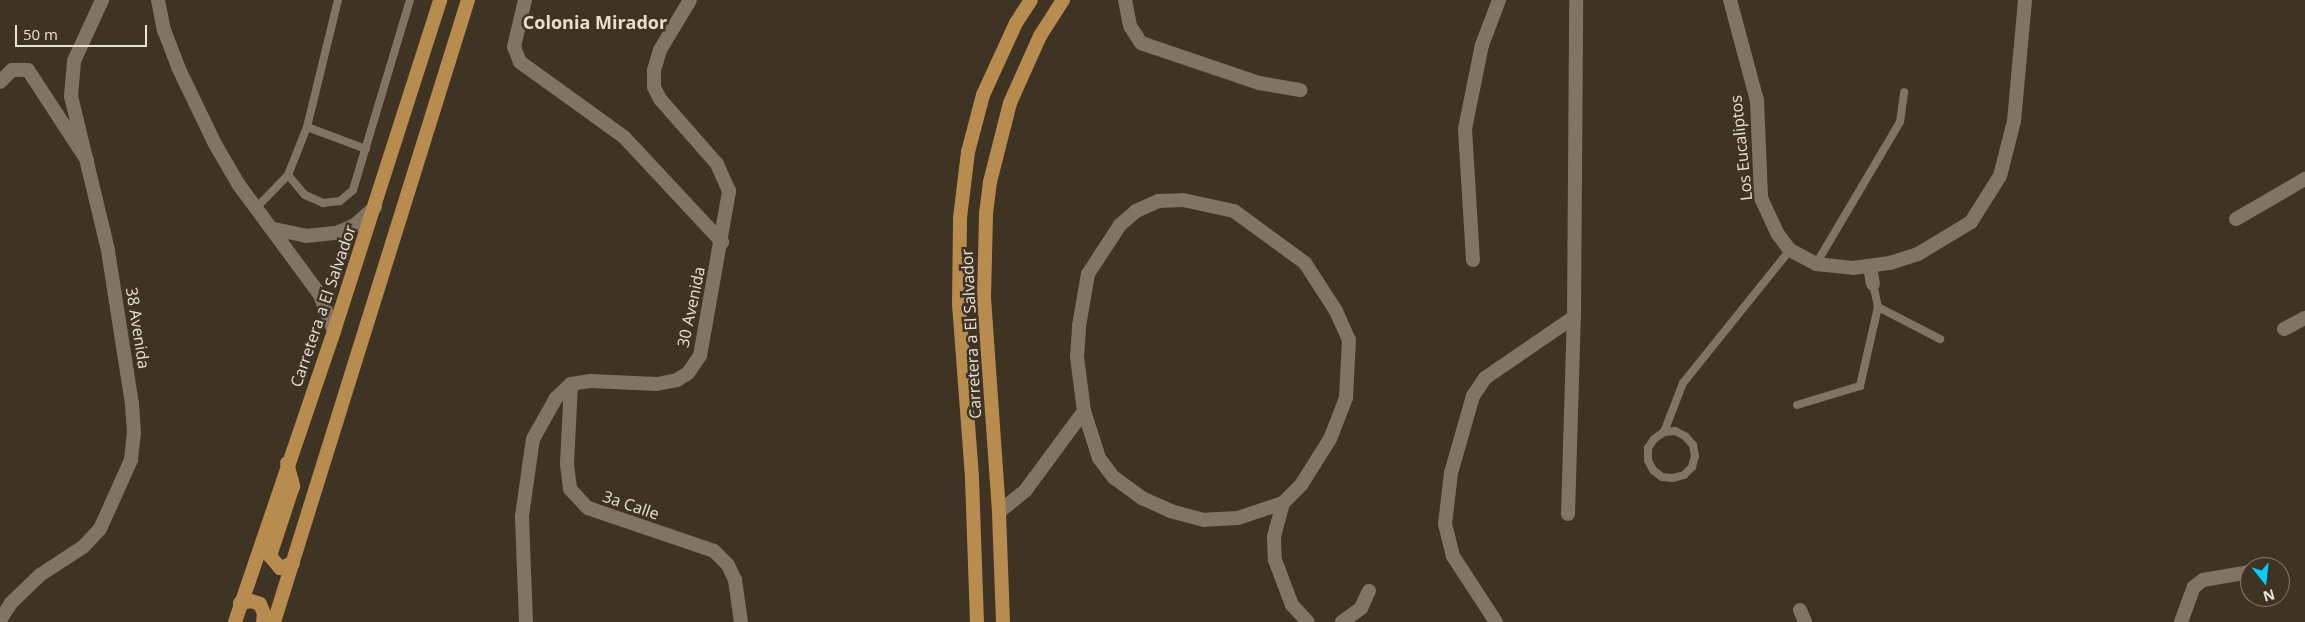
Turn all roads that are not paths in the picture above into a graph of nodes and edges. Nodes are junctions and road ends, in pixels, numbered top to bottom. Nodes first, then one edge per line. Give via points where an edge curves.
1 (102, 0) edge
2 (158, 0) edge
3 (338, 0) edge
4 (410, 0) edge
5 (440, 0) edge
6 (468, 0) edge
7 (525, 0) edge
8 (690, 0) edge
9 (1031, 0) edge
10 (1063, 0) edge
11 (1125, 0) edge
12 (1499, 0) edge
13 (1576, 0) edge
14 (1730, 0) edge
15 (2025, 0) edge
16 (0, 82) edge
17 (1300, 90) dead end
18 (1904, 92) dead end
19 (308, 128) junction
20 (366, 149) junction
21 (89, 162) junction
22 (288, 175) junction
23 (2305, 179) edge
24 (257, 207) junction
25 (375, 207) junction
26 (2236, 219) dead end
27 (274, 229) junction
28 (722, 242) junction
29 (1790, 250) junction
30 (1474, 260) dead end
31 (1816, 264) junction
32 (1870, 267) junction
33 (1873, 284) joint
34 (1878, 307) junction
35 (1574, 317) junction
36 (2305, 318) edge
37 (2284, 329) dead end
38 (334, 331) junction
39 (1940, 339) dead end
40 (571, 384) junction
41 (1797, 405) dead end
42 (1084, 411) junction
43 (1664, 432) junction
44 (287, 462) junction
45 (1283, 503) junction
46 (999, 512) junction
47 (1568, 514) dead end
48 (293, 563) junction
49 (2240, 574) edge
50 (1369, 591) dead end
51 (240, 603) junction
52 (0, 620) edge
53 (234, 622) edge
54 (263, 622) edge
55 (274, 622) edge
56 (526, 622) edge
57 (741, 622) edge
58 (977, 622) edge
59 (1003, 622) edge
60 (1308, 622) edge
61 (1342, 622) edge
62 (1496, 622) edge
63 (2181, 622) edge

1 - 21 street, 38 Avenida via 74,60 71,81 71,96
2 - 24 street via 164,30 193,103 239,185
3 - 19 lane
4 - 20 lane
5 - 25 highway, Carretera a El Salvador
6 - 48 highway
7 - 28 street via 514,47 520,62 624,137
8 - 28 street, 30 Avenida via 660,50 654,70 654,87 660,99 724,175 729,191
9 - 58 highway, Carretera a El Salvador via 1016,23 983,95 968,152 960,218 959,304 972,477
10 - 46 highway, Carretera a El Salvador via 1040,36 1010,103 990,182 984,297
11 - 17 street via 1130,26 1142,43 1259,83
12 - 30 street via 1482,45 1464,130
13 - 35 street
14 - 29 street, Los Eucaliptos via 1757,101 1761,198 1777,233
15 - 32 street, Los Eucaliptos via 2014,120 2000,176 1971,222 1918,254
16 - 21 street via 12,70 28,70 72,142
18 - 31 lane via 1900,122
19 - 20 lane
19 - 22 lane
20 - 22 lane via 354,190 340,201 323,203 305,195
21 - 52 street, 38 Avenida via 108,250 132,404 134,433 131,460 100,529 83,547 40,575 11,603
22 - 24 lane
23 - 26 street
24 - 27 street
25 - 27 street via 354,225 338,233 306,236
25 - 38 highway, Carretera a El Salvador
27 - 38 street via 320,295
28 - 40 street, 30 Avenida via 700,356 688,373 677,380 657,384 590,381
29 - 31 street, Los Eucaliptos
29 - 43 lane via 1683,383
31 - 32 street, Los Eucaliptos via 1839,268
32 - 33 street
33 - 34 lane
34 - 39 lane
34 - 41 lane via 1860,386
35 - 47 street
35 - 62 street via 1485,378 1473,396 1451,473 1445,524 1453,556
36 - 37 street
38 - 44 highway, Carretera a El Salvador
40 - 56 street via 556,398 533,439 522,516
40 - 57 street, 3a Calle via 567,464 570,489 588,508 714,551 728,565 735,580
42 - 45 street via 1100,458 1114,478 1142,498 1171,511 1204,520 1238,518
42 - 45 street via 1077,357 1088,274 1120,224 1136,211 1158,201 1183,200 1234,211 1305,263 1332,304 1349,340 1346,398 1330,439 1302,485
42 - 46 street via 1025,491
43 - 43 lane via 1654,438 1648,448 1648,460 1662,477 1684,475 1692,466 1695,456 1693,445 1675,431
44 - 48 highway via 293,486 270,556 280,568
44 - 51 highway, Carretera a El Salvador
45 - 60 street via 1274,537 1275,560 1292,605
46 - 59 highway, Carretera a El Salvador
48 - 55 highway
49 - 63 street via 2202,580 2194,588
50 - 61 street via 1361,608
51 - 53 highway, Carretera a El Salvador
51 - 54 highway via 251,601 260,604

